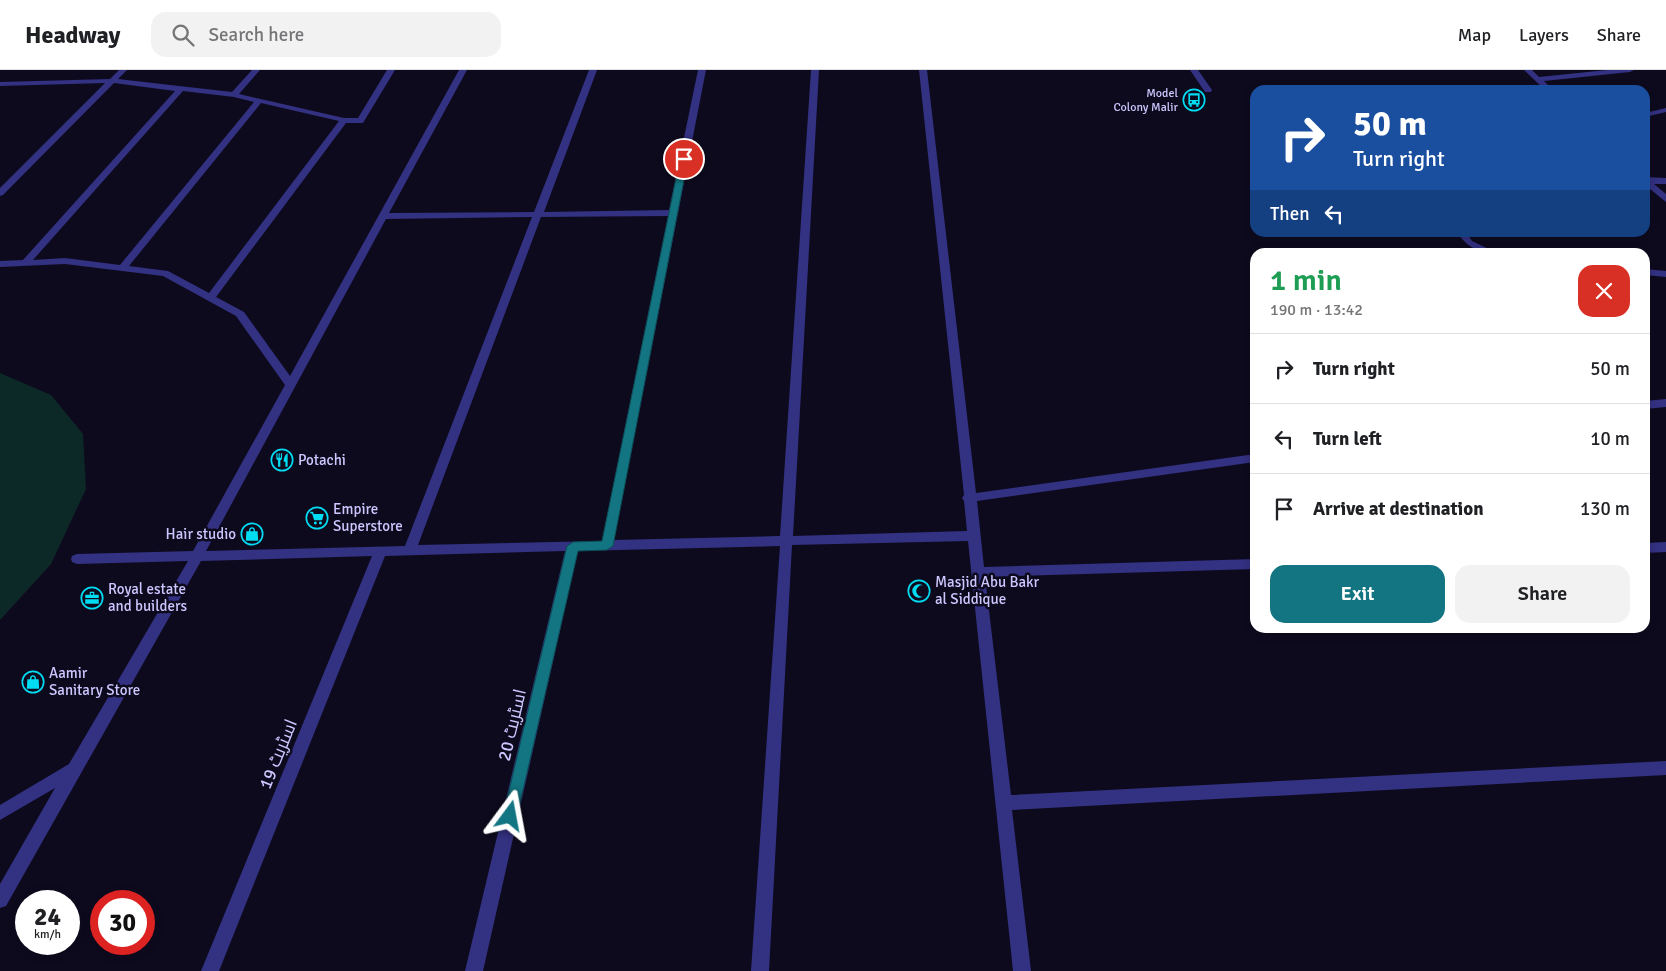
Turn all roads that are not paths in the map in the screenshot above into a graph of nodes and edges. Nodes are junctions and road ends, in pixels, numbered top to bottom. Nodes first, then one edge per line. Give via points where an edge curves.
1 (123, 70) edge
2 (256, 70) edge
3 (391, 70) edge
4 (463, 70) edge
5 (593, 70) edge
6 (702, 70) edge
7 (815, 70) edge
8 (923, 70) edge
9 (1194, 70) edge
10 (1528, 70) edge
11 (1630, 70) edge
12 (1537, 78) junction
13 (112, 81) junction
14 (0, 84) edge
15 (1544, 85) edge
16 (181, 89) junction
17 (1208, 90) dead end
18 (234, 95) junction
19 (259, 101) junction
20 (1666, 110) edge
21 (1650, 114) edge
22 (344, 120) junction
23 (1650, 180) edge
24 (1666, 181) edge
25 (1650, 184) edge
26 (0, 193) edge
27 (1666, 200) edge
28 (673, 213) junction
29 (538, 215) junction
30 (383, 216) junction
31 (1465, 237) edge
32 (1481, 248) edge
33 (26, 262) junction
34 (0, 264) edge
35 (122, 268) junction
36 (1650, 272) edge
37 (1666, 274) edge
38 (210, 298) junction
39 (290, 386) junction
40 (1666, 403) edge
41 (1650, 405) edge
42 (1250, 459) edge
43 (968, 498) junction
44 (973, 536) junction
45 (787, 541) junction
46 (573, 546) junction
47 (607, 546) junction
48 (1666, 547) edge
49 (1650, 548) edge
50 (410, 550) junction
51 (381, 551) junction
52 (197, 556) junction
53 (77, 559) dead end
54 (1250, 564) edge
55 (977, 572) junction
56 (75, 768) junction
57 (1666, 768) edge
58 (1003, 803) junction
59 (0, 813) edge
60 (0, 900) edge
61 (210, 971) edge
62 (474, 971) edge
63 (760, 971) edge
64 (1022, 971) edge

1 - 13 street
2 - 18 street
3 - 22 street via 360,120
4 - 30 street
5 - 29 street
6 - 28 street
7 - 45 street
8 - 43 street
9 - 17 street
10 - 12 street
11 - 12 street
12 - 15 street
13 - 14 street
13 - 16 street
13 - 26 street
16 - 18 street
16 - 33 street
18 - 19 street
19 - 22 street
19 - 35 street
20 - 21 street
22 - 38 street
23 - 24 street
25 - 27 street
28 - 29 street
28 - 47 street
29 - 30 street
29 - 50 street
30 - 39 street
31 - 32 street
33 - 34 street
33 - 35 street via 65,261
35 - 38 street via 165,273
36 - 37 street
38 - 39 street via 240,314
39 - 52 street
40 - 41 street
42 - 43 street
43 - 44 street
44 - 45 street
44 - 55 street
45 - 47 street
45 - 63 street
46 - 47 street
46 - 50 street
46 - 62 street, اسٹریٹ 20
48 - 49 street
50 - 51 street
51 - 52 street
51 - 61 street, اسٹریٹ 19
52 - 53 street
52 - 56 street
54 - 55 street
55 - 58 street
56 - 59 street
56 - 60 street
57 - 58 street
58 - 64 street

